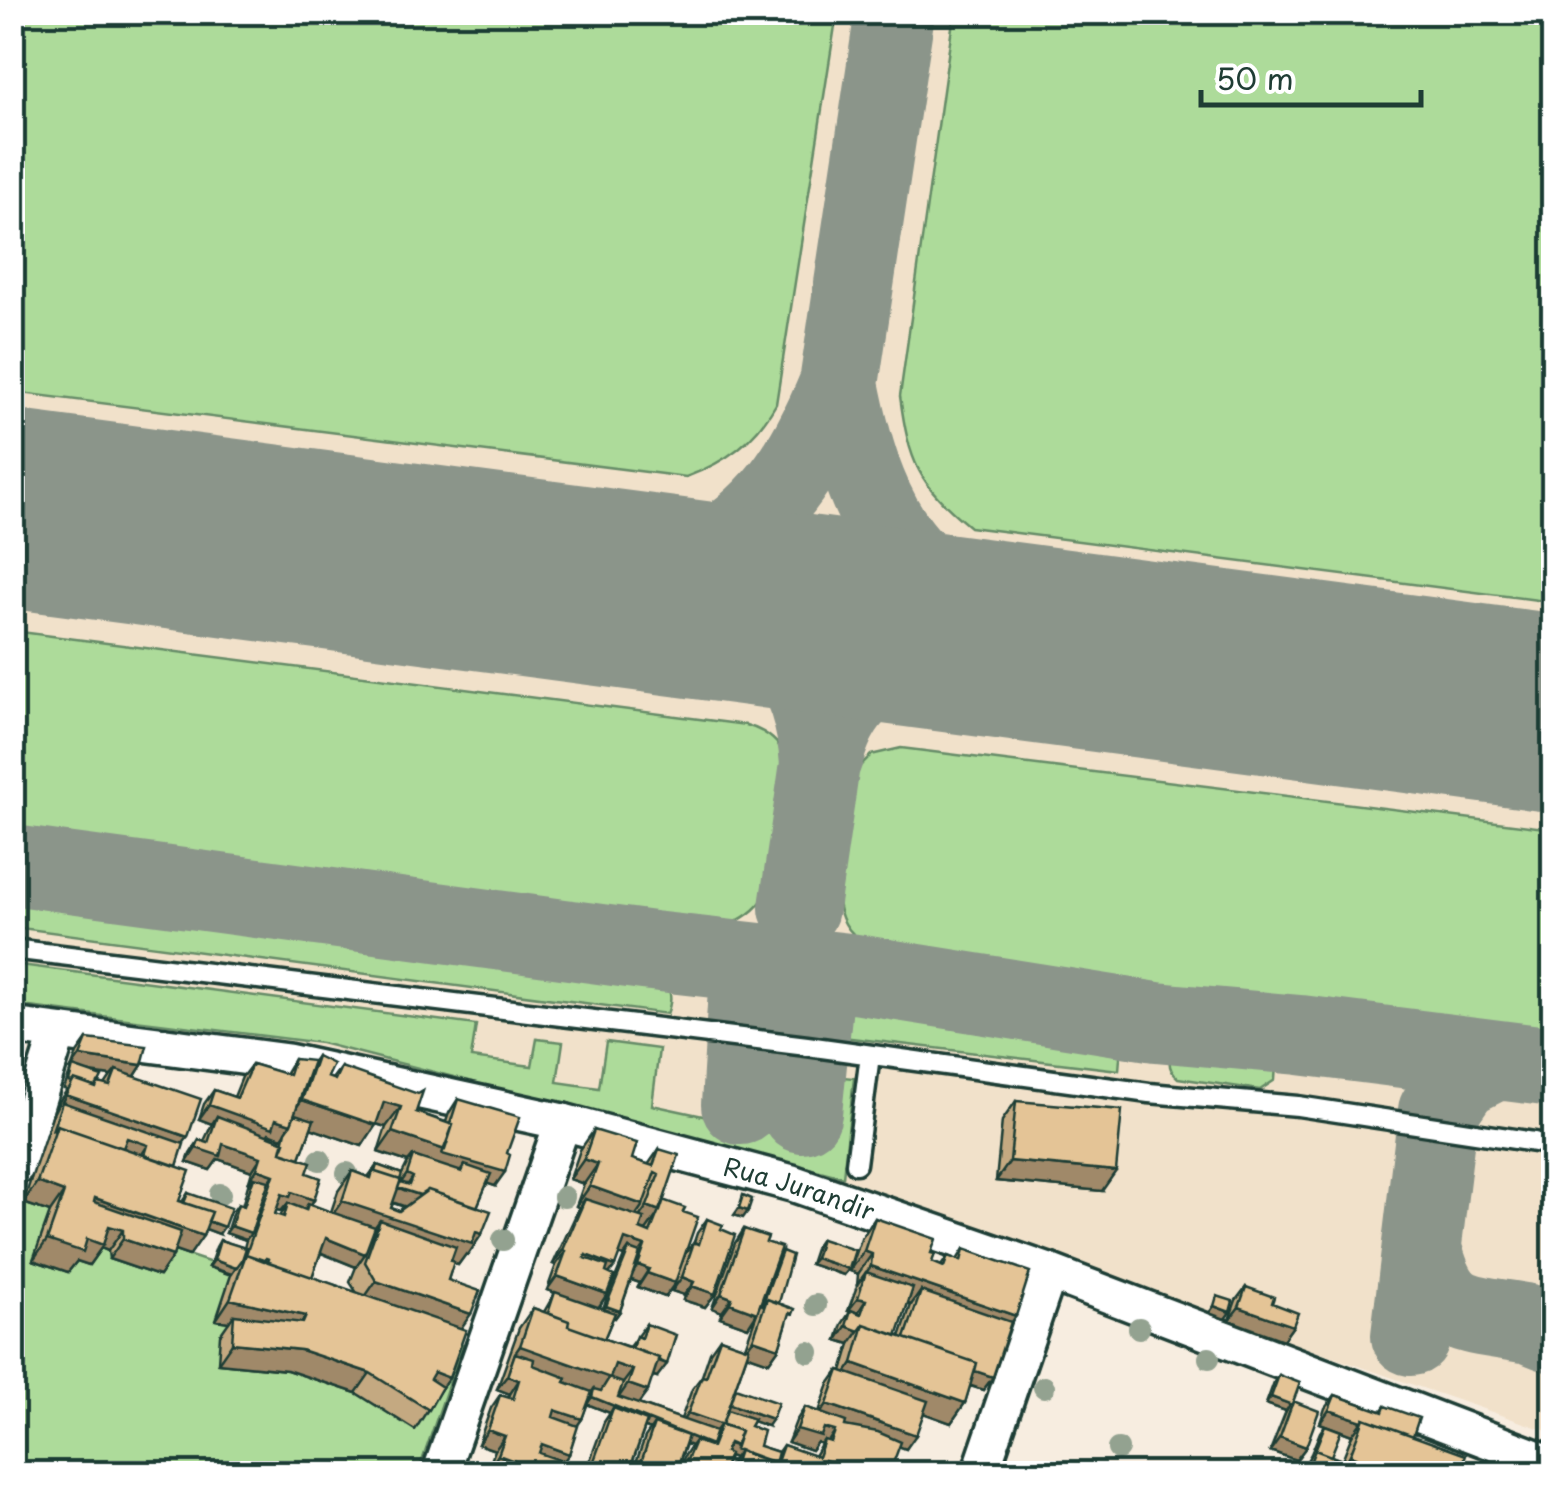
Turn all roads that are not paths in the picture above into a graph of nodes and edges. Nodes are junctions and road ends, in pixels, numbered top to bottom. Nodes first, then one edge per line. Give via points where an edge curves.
1 (12, 949) edge
2 (12, 1026) edge
3 (58, 1032) junction
4 (870, 1055) junction
5 (562, 1122) junction
6 (1554, 1145) edge
7 (856, 1164) dead end
8 (17, 1165) dead end
9 (1048, 1272) junction
10 (1508, 1462) edge
11 (1554, 1465) edge
12 (440, 1474) edge
13 (980, 1474) edge

1 - 4 lane
2 - 3 street, Rua Jurandir
3 - 5 street, Rua Jurandir via 288,1062
3 - 8 street
4 - 6 lane via 1298,1106
4 - 7 lane
5 - 9 street, Rua Jurandir via 792,1183
5 - 12 street
9 - 10 street, Rua Jurandir
9 - 13 street
10 - 11 street, Rua Jurandir

